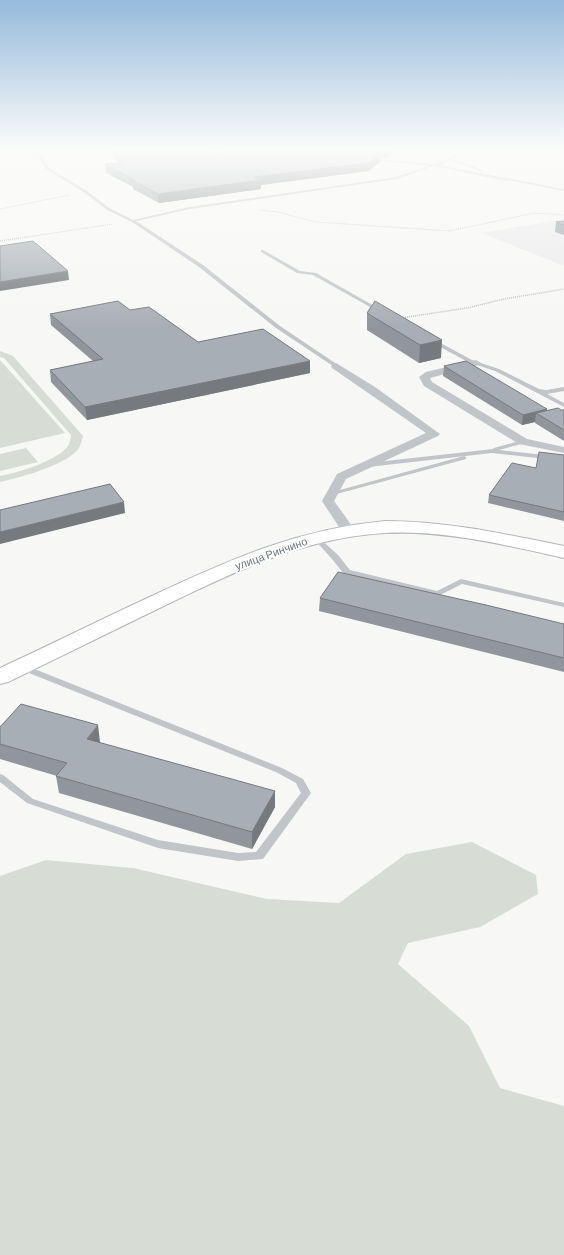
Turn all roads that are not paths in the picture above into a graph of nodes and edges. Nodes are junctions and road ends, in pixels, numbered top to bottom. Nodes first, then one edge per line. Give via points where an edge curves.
1 (109, 210) edge
2 (183, 210) edge
3 (133, 221) junction
4 (262, 251) dead end
5 (394, 319) edge
6 (429, 338) edge
7 (476, 364) junction
8 (336, 366) joint
9 (564, 389) edge
10 (538, 391) junction
11 (564, 405) edge
12 (523, 442) junction
13 (564, 450) edge
14 (492, 451) junction
15 (564, 459) edge
16 (364, 466) junction
17 (331, 494) junction
18 (348, 530) junction
19 (315, 537) junction
20 (564, 552) edge
21 (564, 605) edge
22 (22, 667) junction
23 (0, 677) edge
24 (0, 777) edge

1 - 3 lane
2 - 3 lane
3 - 8 lane via 201,266 278,327
4 - 5 lane via 299,272 314,274
6 - 7 lane
7 - 10 lane via 497,370
7 - 12 street via 430,374 424,377 424,380
8 - 16 street via 434,434
9 - 10 lane
10 - 11 lane
12 - 13 street
12 - 14 lane
14 - 15 lane
14 - 16 lane
14 - 17 lane
16 - 17 street via 341,477
17 - 18 street via 328,501
18 - 19 street, улица Ринчино
18 - 20 street, улица Ринчино via 386,527 434,528
19 - 21 lane via 347,572 438,594 461,581
19 - 22 street, улица Ринчино via 252,557
22 - 23 street, улица Ринчино
22 - 24 lane via 280,770 300,781 306,793 259,856 238,857 158,844 30,801

